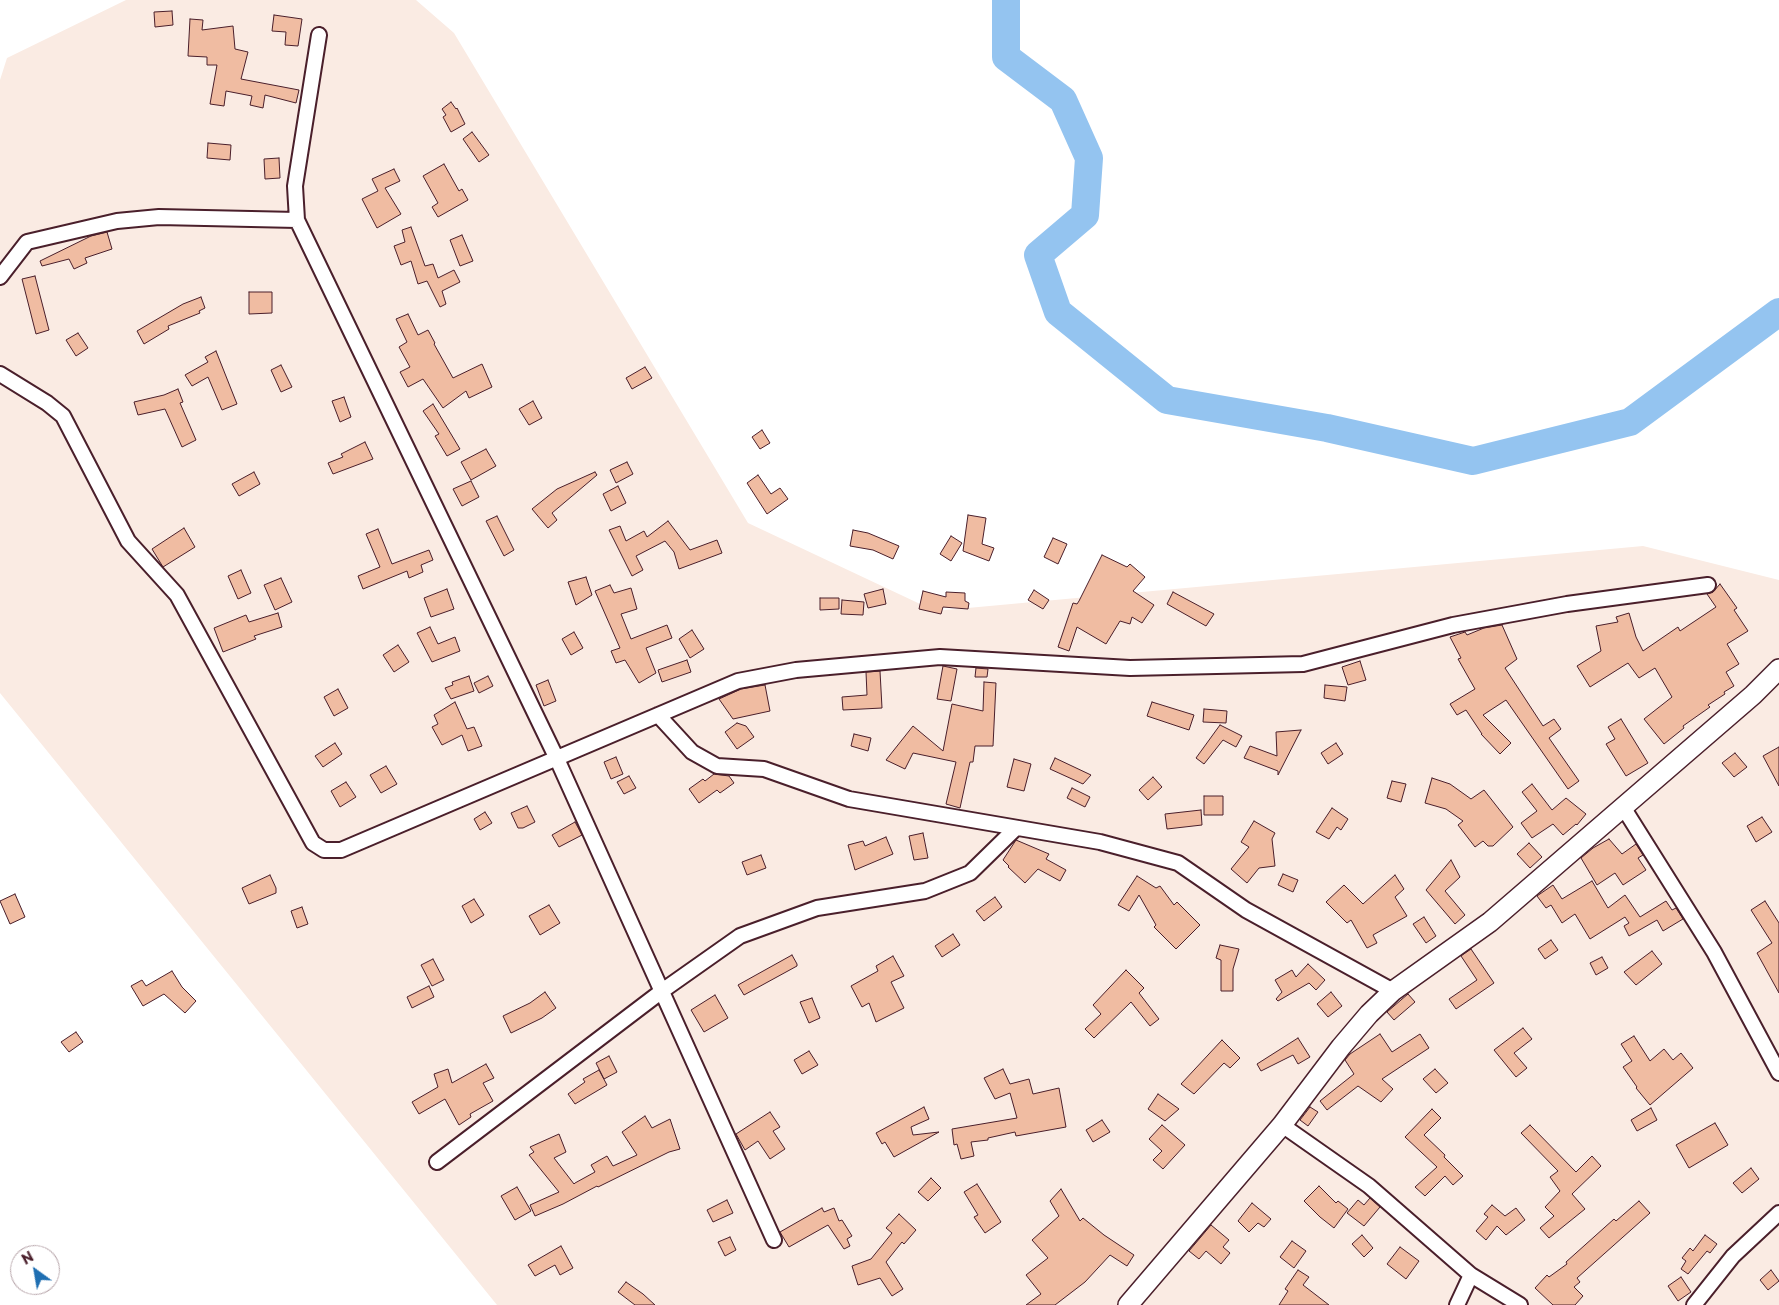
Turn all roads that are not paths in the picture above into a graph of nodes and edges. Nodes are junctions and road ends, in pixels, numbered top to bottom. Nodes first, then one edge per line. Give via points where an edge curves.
1 (319, 35) dead end
2 (297, 220) junction
3 (0, 278) edge
4 (0, 374) edge
5 (1708, 585) dead end
6 (1779, 669) edge
7 (658, 715) junction
8 (557, 759) junction
9 (1623, 807) junction
10 (1016, 828) junction
11 (662, 991) junction
12 (1393, 991) junction
13 (1779, 1074) edge
14 (1282, 1125) junction
15 (436, 1162) dead end
16 (1779, 1213) edge
17 (774, 1240) dead end
18 (1471, 1275) junction
19 (1128, 1305) edge
20 (1456, 1305) edge
21 (1520, 1305) edge
22 (1694, 1305) edge

1 - 2 street via 295,186
2 - 3 street via 159,217 117,221 27,242
2 - 8 street
4 - 8 street via 63,416 128,541 177,595 313,843 324,850 341,850
5 - 7 street via 1567,604 1453,626 1303,664 1130,668 940,657 796,670 738,681
6 - 9 street
7 - 8 street
7 - 10 street via 692,752 716,766 764,769 849,799
8 - 11 street
9 - 12 street via 1490,922
9 - 13 street via 1714,952
10 - 11 street via 970,873 925,891 817,908 740,936
10 - 12 street via 1100,842 1178,863 1246,910
11 - 15 street
11 - 17 street
12 - 14 street via 1341,1047
14 - 18 street via 1369,1186
14 - 19 street
16 - 22 street via 1733,1256
18 - 20 street
18 - 21 street

